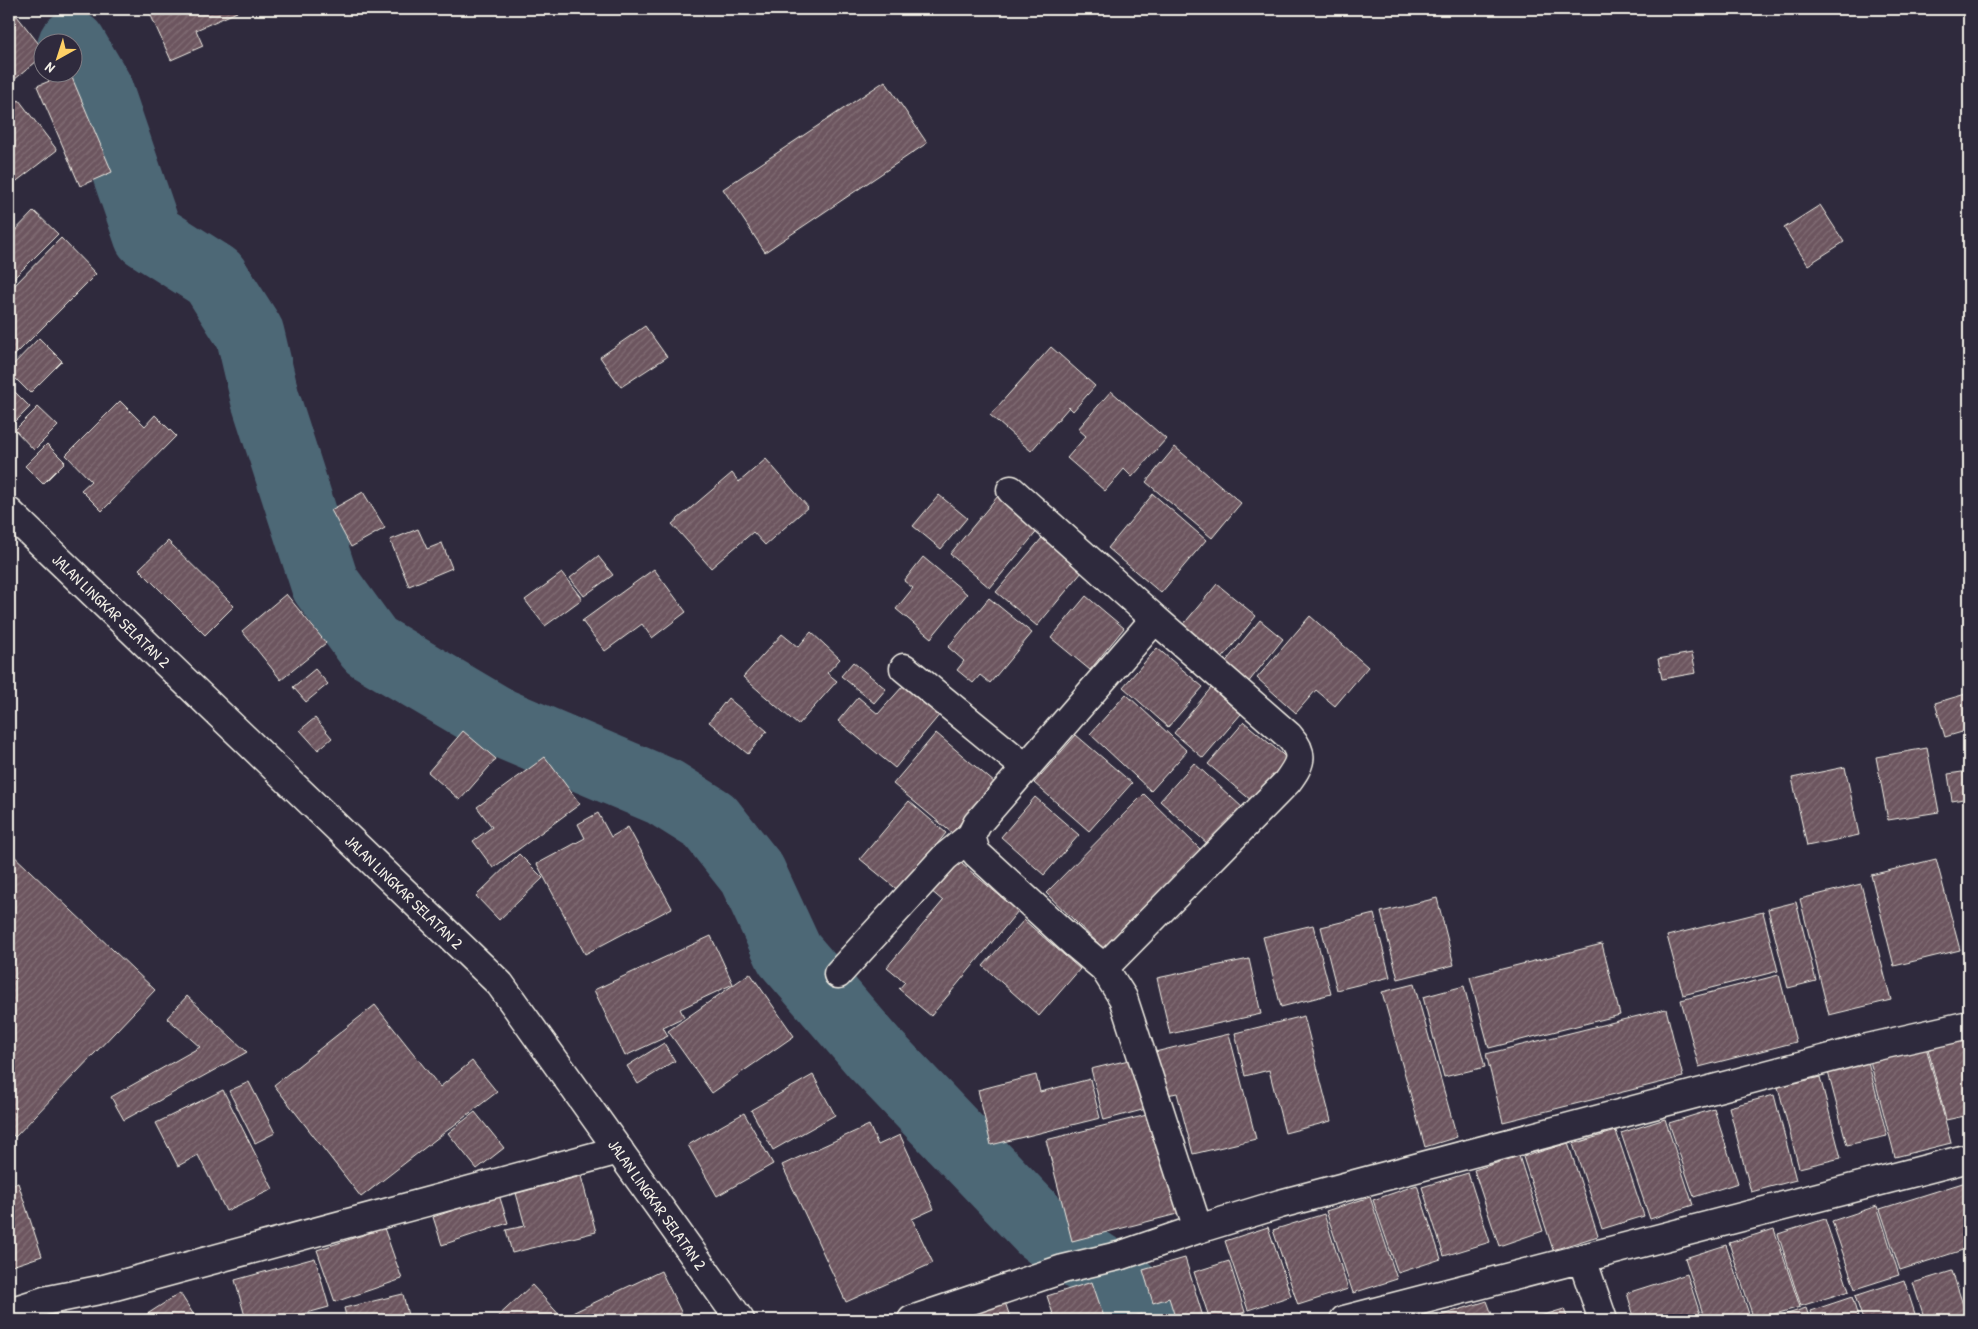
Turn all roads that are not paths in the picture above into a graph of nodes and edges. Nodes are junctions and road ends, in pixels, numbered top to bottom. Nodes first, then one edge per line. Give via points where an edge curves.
1 (1011, 490) dead end
2 (9, 512) edge
3 (1155, 619) junction
4 (904, 668) dead end
5 (1026, 768) junction
6 (971, 836) junction
7 (1104, 968) junction
8 (838, 974) dead end
9 (1969, 1025) edge
10 (619, 1150) junction
11 (1969, 1158) edge
12 (1198, 1229) junction
13 (1582, 1259) junction
14 (48, 1311) edge
15 (9, 1312) edge
16 (1385, 1316) edge
17 (740, 1320) edge
18 (912, 1320) edge
19 (1344, 1320) edge
20 (1603, 1320) edge

1 - 3 main road
2 - 10 main road, JALAN LINGKAR SELATAN 2 via 500,984
3 - 5 main road
3 - 7 main road via 1289,736 1296,743 1300,764 1287,782
4 - 5 main road
5 - 6 main road via 977,824
6 - 7 main road via 976,853
6 - 8 main road via 945,857
7 - 12 main road via 1123,998
9 - 12 main road via 1280,1204
10 - 14 main road via 104,1289
10 - 17 main road, JALAN LINGKAR SELATAN 2
11 - 13 main road
12 - 18 main road via 1122,1255 1063,1269
13 - 16 main road
13 - 20 main road
14 - 15 main road
16 - 19 main road

